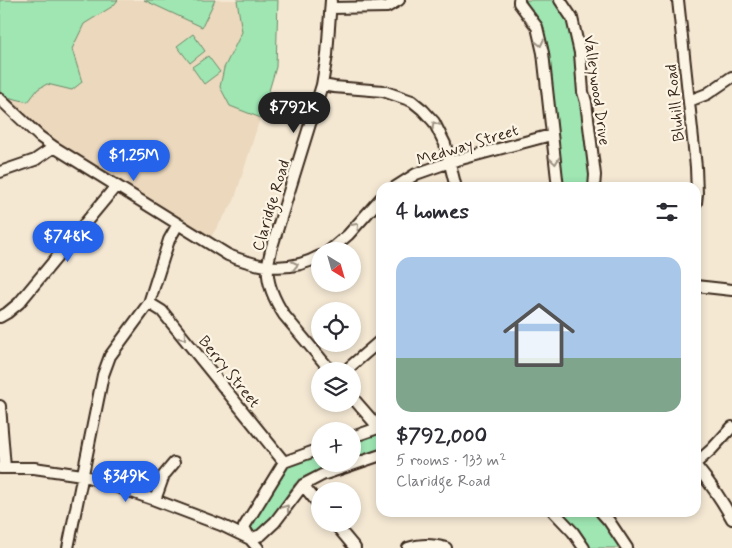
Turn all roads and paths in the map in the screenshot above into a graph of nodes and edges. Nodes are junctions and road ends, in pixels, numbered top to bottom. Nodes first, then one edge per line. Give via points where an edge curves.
1 (398, 0) edge
2 (519, 0) edge
3 (560, 0) edge
4 (678, 0) edge
5 (331, 4) edge
6 (732, 77) edge
7 (322, 85) junction
8 (0, 99) edge
9 (689, 101) junction
10 (551, 135) junction
11 (54, 147) junction
12 (450, 162) junction
13 (0, 172) edge
14 (403, 182) edge
15 (455, 182) edge
16 (557, 182) edge
17 (594, 182) edge
18 (697, 182) edge
19 (116, 186) junction
20 (376, 204) edge
21 (178, 224) junction
22 (340, 242) edge
23 (311, 260) edge
24 (268, 267) junction
25 (701, 287) edge
26 (732, 290) edge
27 (149, 303) junction
28 (0, 316) edge
29 (376, 344) edge
30 (324, 362) edge
31 (355, 362) edge
32 (0, 406) edge
33 (361, 407) edge
34 (376, 423) edge
35 (732, 427) edge
36 (376, 428) edge
37 (361, 434) edge
38 (311, 452) edge
39 (376, 457) edge
40 (701, 460) edge
41 (284, 462) junction
42 (174, 463) dead end
43 (2, 468) edge
44 (701, 472) edge
45 (82, 475) junction
46 (303, 485) junction
47 (311, 495) edge
48 (155, 500) junction
49 (558, 517) edge
50 (605, 517) edge
51 (732, 519) edge
52 (342, 532) edge
53 (248, 543) edge
54 (68, 548) edge
55 (258, 548) edge
56 (355, 548) edge
57 (408, 548) edge
58 (446, 548) edge
59 (584, 548) edge
60 (627, 548) edge

1 - 5 street via 387,7
2 -> 10 street via 537,27 543,53
3 - 17 street, Valleywood Drive via 572,18 580,53
4 - 9 street, Bluhill Road
5 - 7 street, Claridge Road
6 - 9 street via 707,94
12 -> 7 street via 434,122 412,101 383,91
7 - 24 street, Claridge Road
8 - 11 street
9 - 18 street, Bluhill Road
10 - 12 street, Medway Street
10 -> 16 street
11 - 13 street via 35,160
11 - 19 street
12 - 14 street, Medway Street
12 - 15 street
19 - 21 street
19 - 28 street via 18,303
22 -> 20 street
21 - 24 street via 228,255
21 - 27 street via 169,240
24 -> 23 street via 285,267
24 - 30 street, Claridge Road via 277,304
25 - 26 street
27 -> 41 street, Berry Street via 162,312
27 - 45 street via 110,356
29 - 31 street
32 - 43 street
33 - 34 street
35 - 40 street
36 - 37 street
38 - 41 street
39 - 46 street
41 - 53 street via 244,527
42 - 48 street via 164,476
43 - 45 street via 34,468
44 - 51 street
45 - 48 street
45 - 54 street
46 - 47 street
53 -> 46 street via 275,522
48 - 53 street via 221,525
49 - 59 street
50 - 60 street
52 - 56 street
53 - 55 street
57 - 58 street via 432,544

